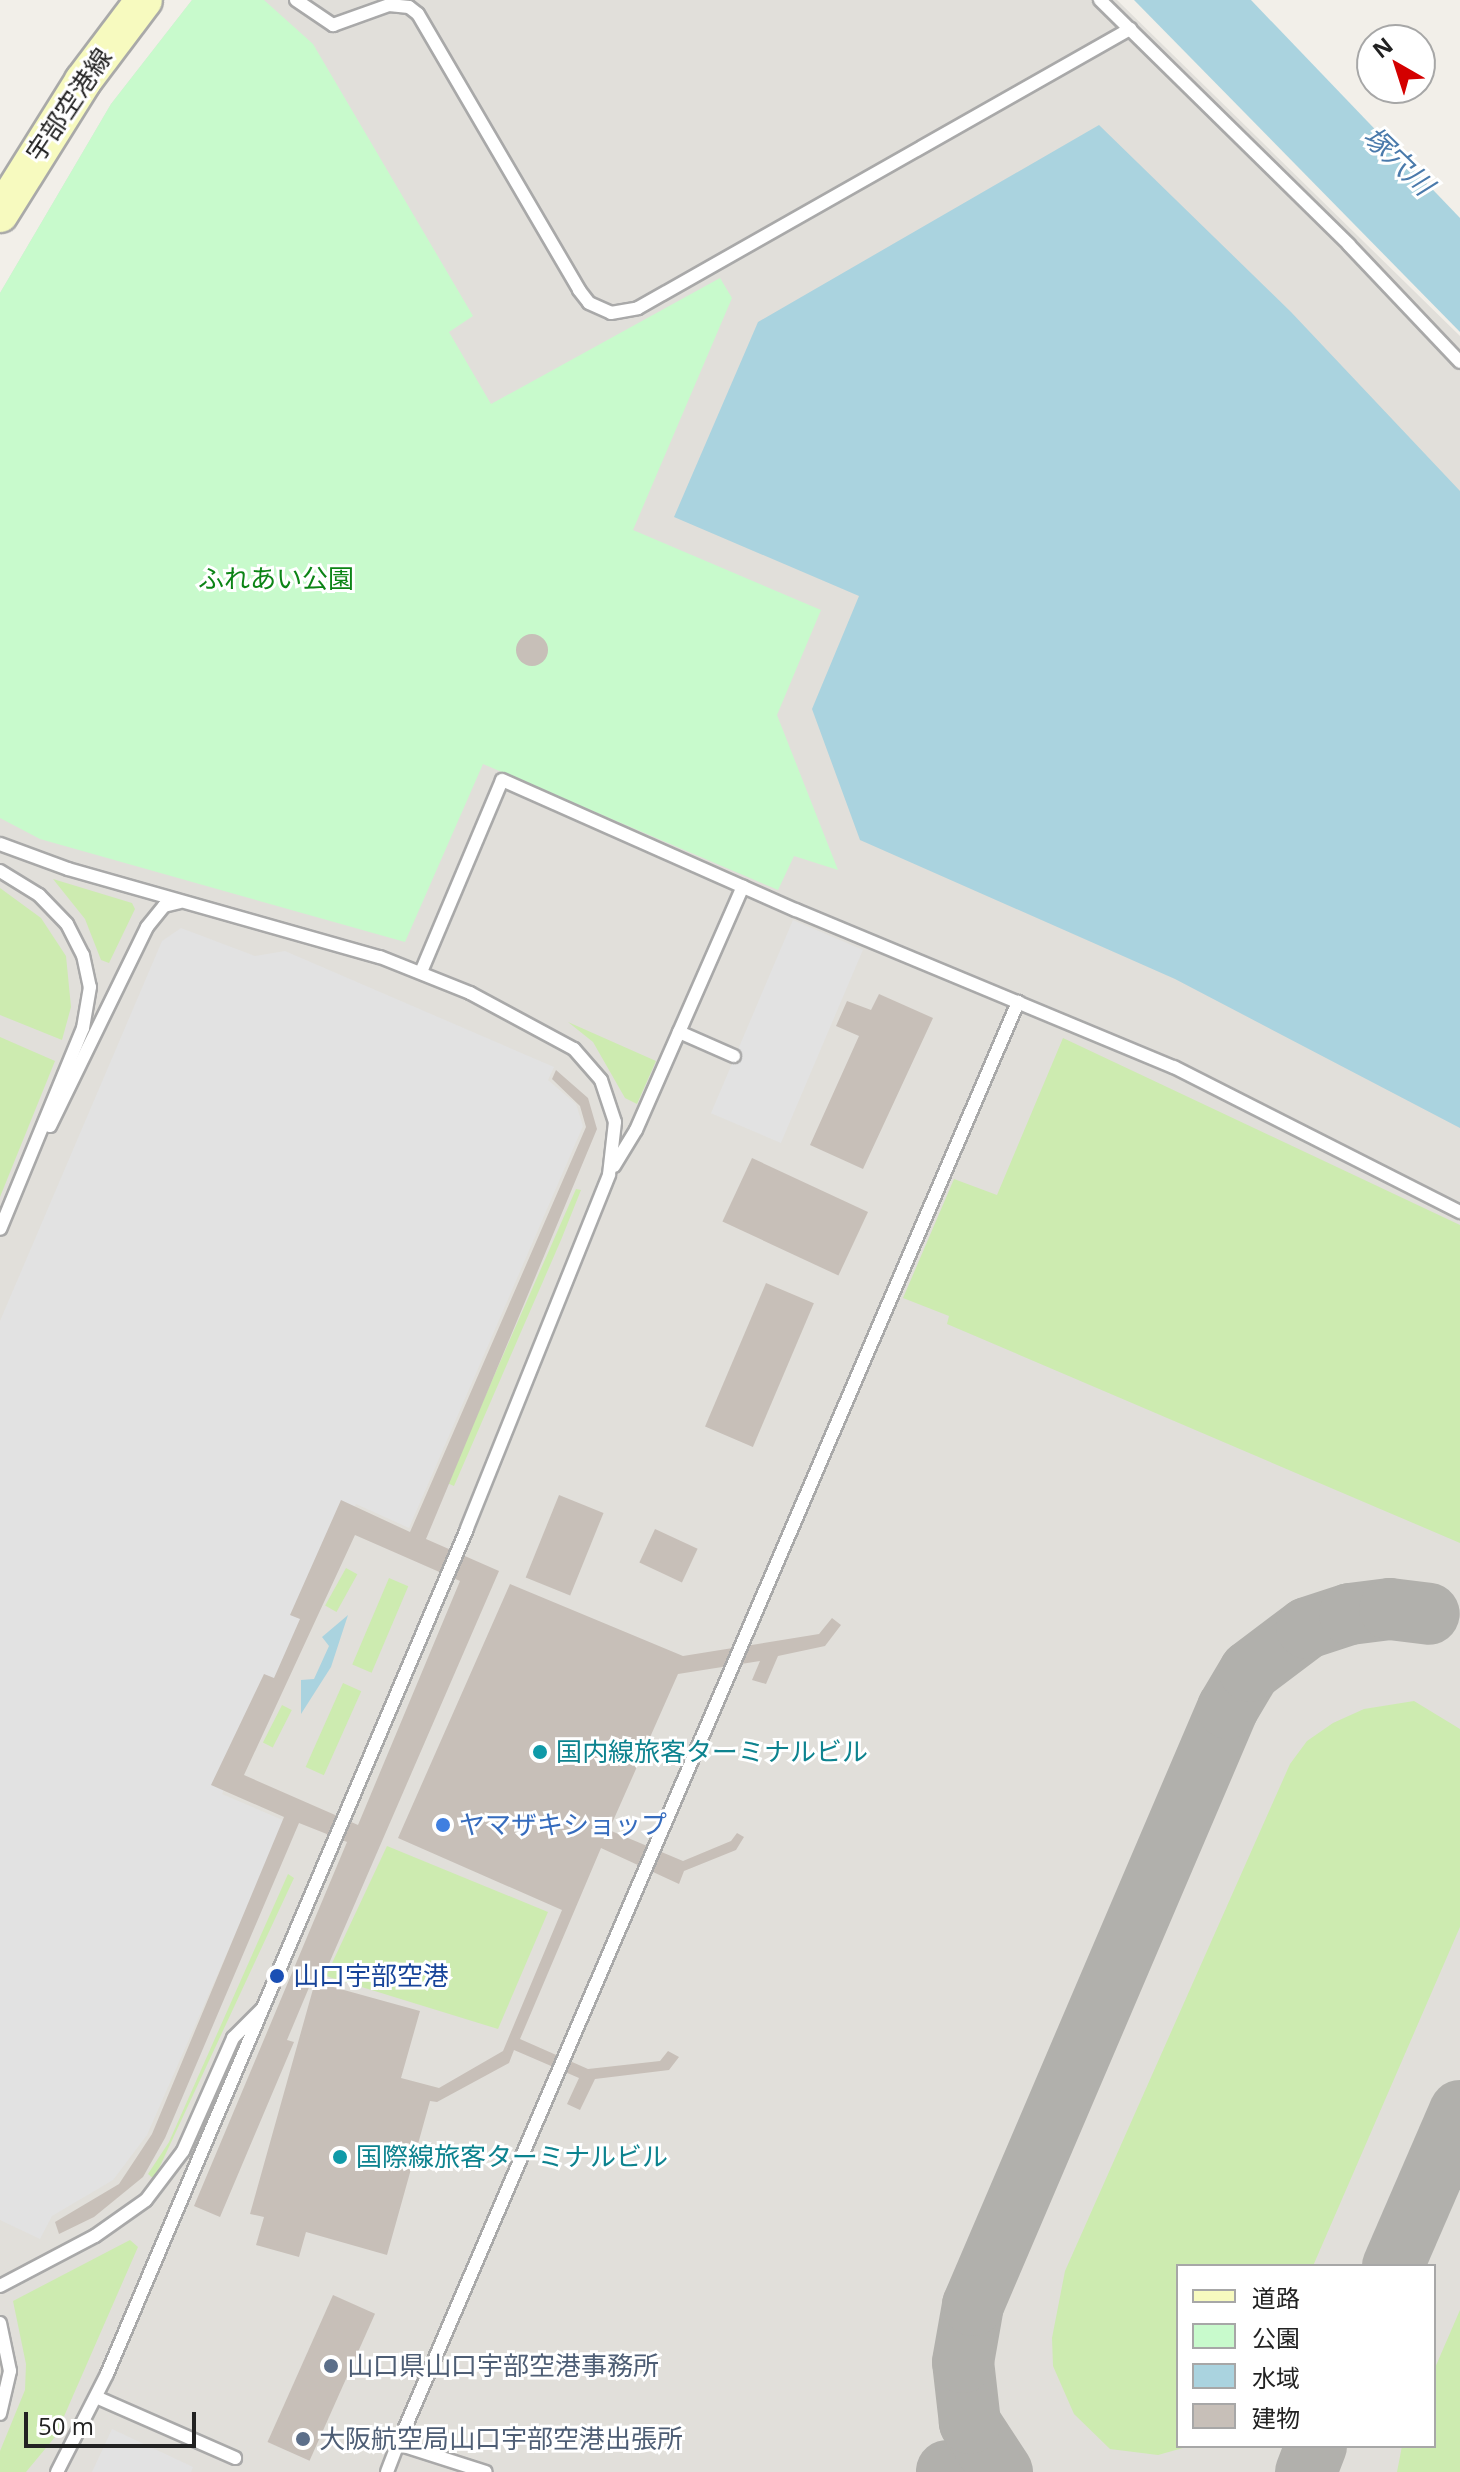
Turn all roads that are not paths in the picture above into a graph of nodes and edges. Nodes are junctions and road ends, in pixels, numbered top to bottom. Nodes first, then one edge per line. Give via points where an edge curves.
1 (144, 0) edge
2 (296, 0) edge
3 (1100, 0) edge
4 (1130, 29) junction
5 (0, 214) edge
6 (1460, 362) edge
7 (0, 844) edge
8 (0, 871) edge
9 (743, 886) junction
10 (183, 901) junction
11 (421, 972) junction
12 (1018, 1002) junction
13 (679, 1032) junction
14 (734, 1056) dead end
15 (23, 1175) junction
16 (609, 1175) junction
17 (1460, 1212) edge
18 (0, 1229) edge
19 (266, 2004) junction
20 (0, 2286) edge
21 (0, 2323) edge
22 (96, 2397) junction
23 (0, 2414) edge
24 (398, 2444) junction
25 (235, 2458) dead end
26 (57, 2472) edge
27 (387, 2472) edge
28 (486, 2472) edge

1 - 5 main road, 宇部空港線 via 83,81
2 - 4 lane via 333,25 389,5 409,7 418,14 579,290 589,303 611,313 638,308
3 - 4 lane
4 - 6 lane
7 - 10 lane
8 - 15 lane via 39,895 67,924 83,955 90,987 83,1028
9 - 11 lane via 502,780
9 - 12 lane
9 - 13 lane
10 - 11 lane
10 - 15 lane via 164,906 147,927 89,1055
11 - 16 lane via 545,1029 587,1062 601,1080 615,1122
12 - 17 lane via 1174,1067
12 - 24 lane
13 - 14 lane
13 - 16 lane via 636,1130
15 - 18 lane
16 - 19 lane via 467,1529
19 - 20 lane via 233,2038 183,2151 146,2200 95,2236
19 - 22 lane
21 - 23 lane via 10,2371
22 - 25 lane
22 - 26 lane
24 - 27 lane
24 - 28 lane

